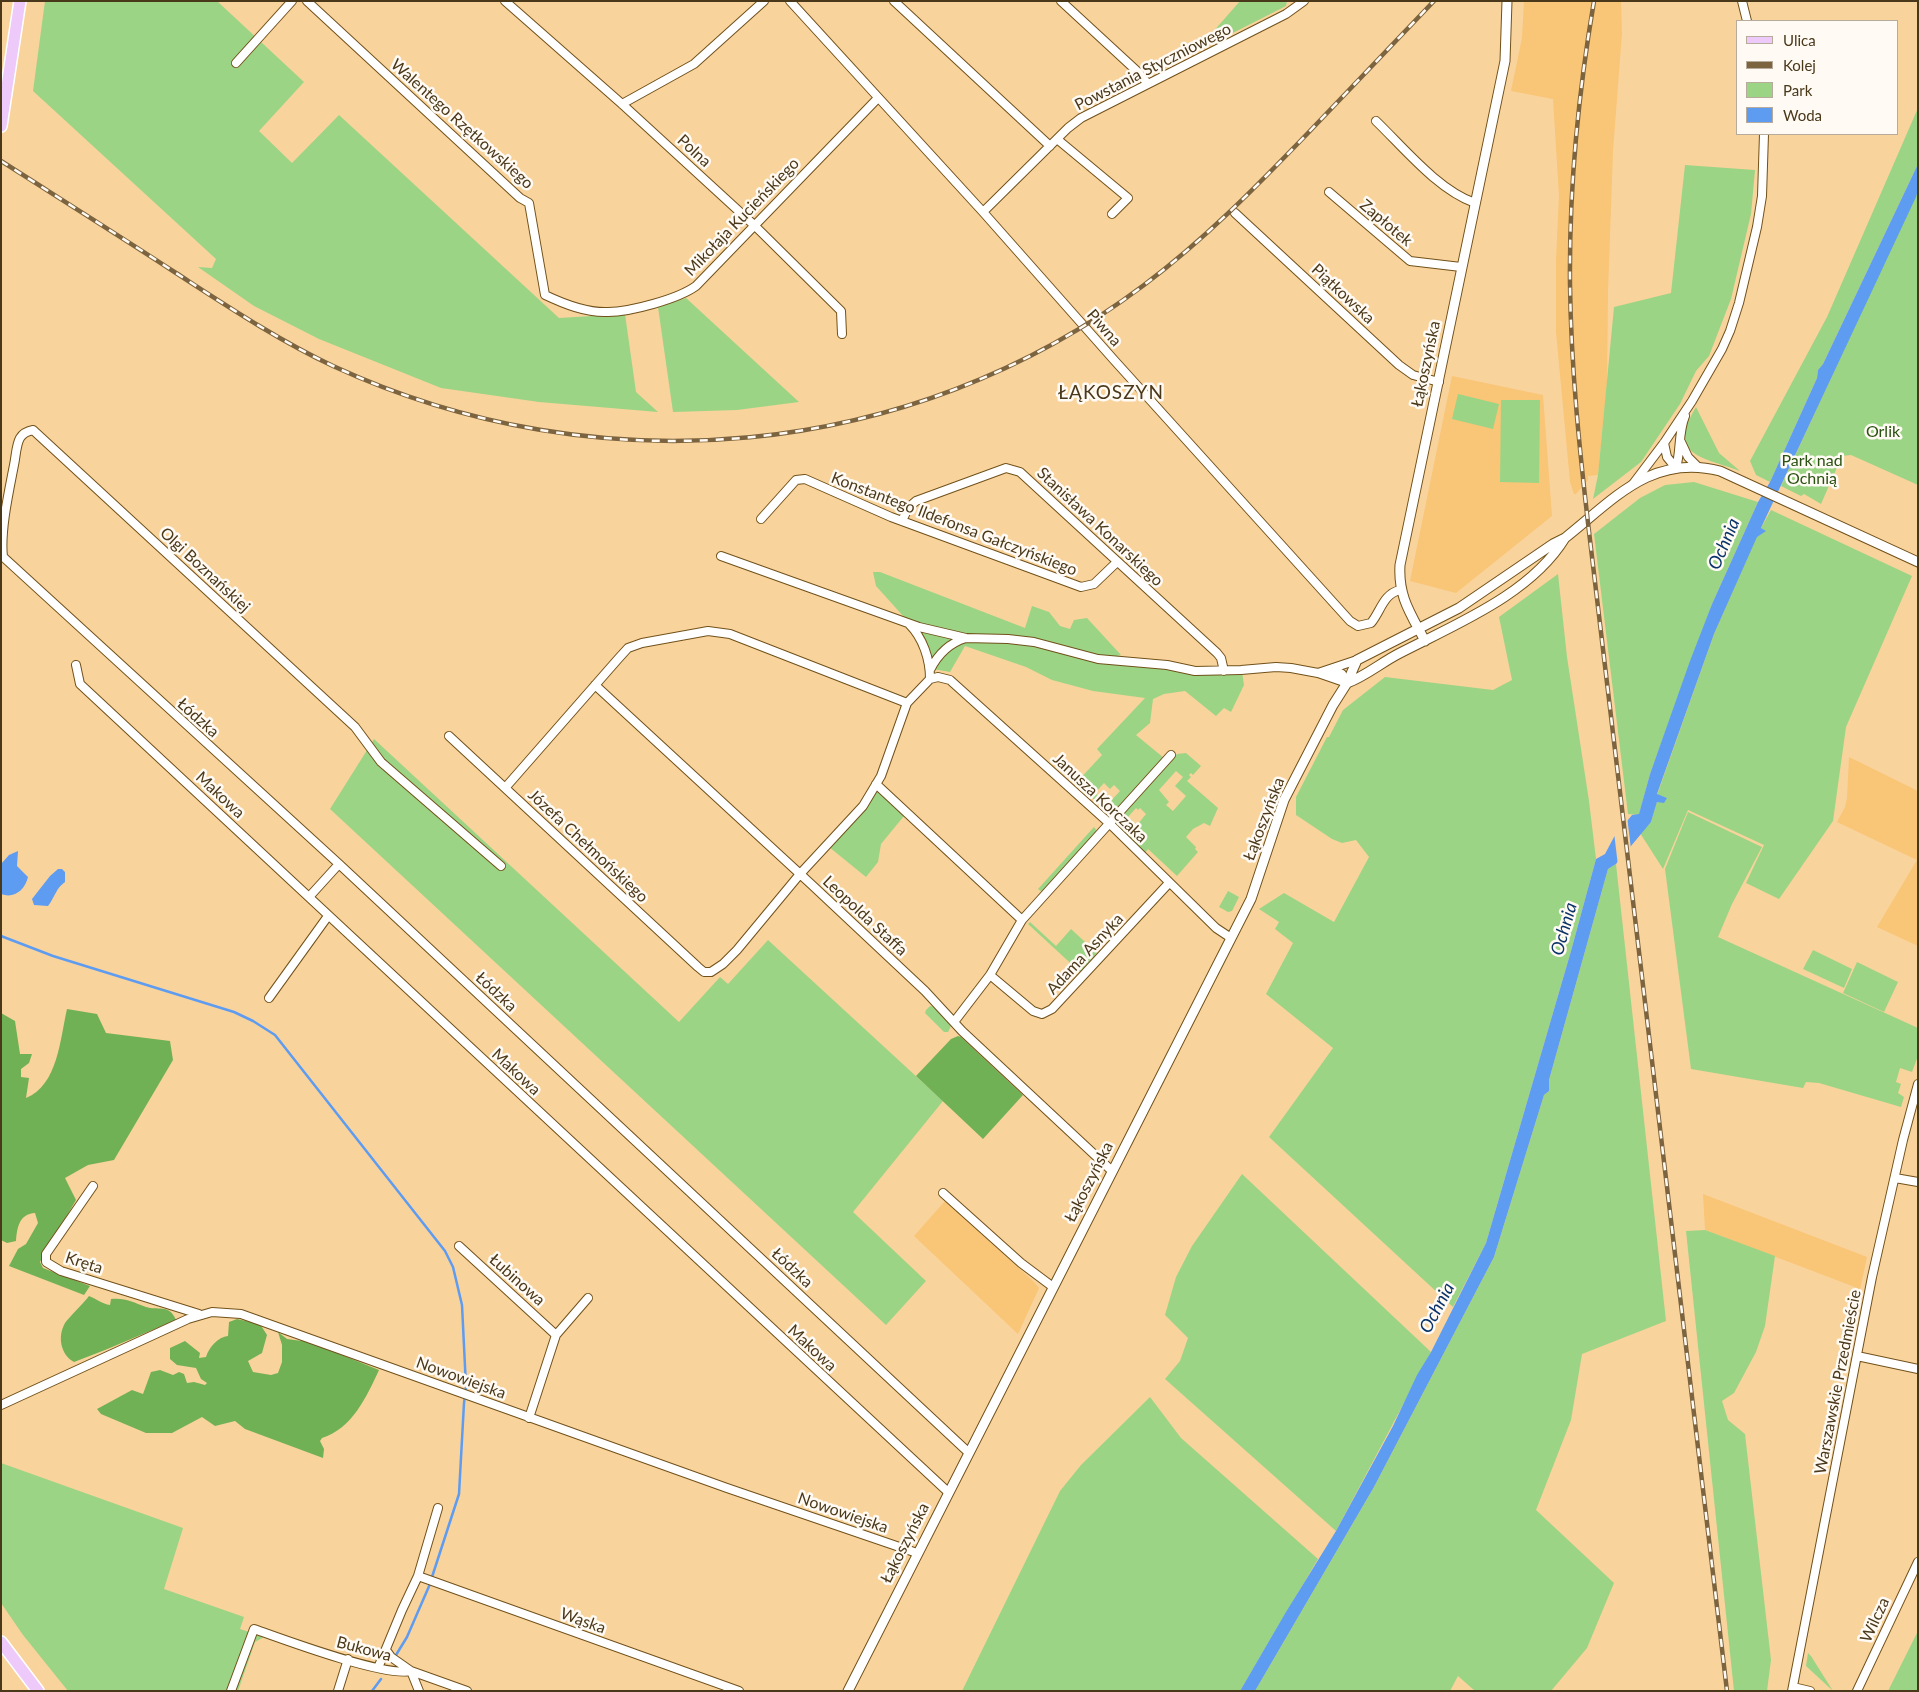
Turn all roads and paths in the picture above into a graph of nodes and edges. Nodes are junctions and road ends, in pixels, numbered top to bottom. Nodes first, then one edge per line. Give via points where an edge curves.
1 (20, 1) edge
2 (292, 1) edge
3 (307, 1) edge
4 (505, 1) edge
5 (764, 1) edge
6 (790, 1) edge
7 (894, 1) edge
8 (1061, 1) edge
9 (1507, 1) edge
10 (1742, 1) edge
11 (1300, 2) edge
12 (1747, 20) edge
13 (236, 63) dead end
14 (1148, 84) junction
15 (878, 98) junction
16 (622, 104) junction
17 (1376, 121) dead end
18 (2, 125) edge
19 (1764, 135) edge
20 (1057, 139) junction
21 (1050, 146) junction
22 (1329, 192) dead end
23 (1475, 203) junction
24 (983, 212) junction
25 (1235, 213) dead end
26 (1112, 214) dead end
27 (754, 225) junction
28 (1461, 268) junction
29 (545, 295) joint
30 (842, 334) dead end
31 (1439, 382) junction
32 (1692, 401) junction
33 (1679, 437) junction
34 (1664, 443) junction
35 (1698, 467) junction
36 (1676, 468) junction
37 (1632, 484) junction
38 (761, 520) dead end
39 (902, 521) junction
40 (1565, 538) junction
41 (2, 556) edge
42 (721, 556) dead end
43 (1116, 562) junction
44 (1918, 562) edge
45 (1400, 590) junction
46 (906, 621) junction
47 (1419, 630) junction
48 (966, 638) junction
49 (1425, 641) junction
50 (1357, 660) junction
51 (76, 665) dead end
52 (1331, 669) junction
53 (930, 670) junction
54 (1224, 670) junction
55 (1318, 673) junction
56 (930, 679) junction
57 (1347, 683) junction
58 (595, 685) junction
59 (907, 703) junction
60 (449, 736) dead end
61 (1171, 755) dead end
62 (876, 784) junction
63 (505, 788) junction
64 (1109, 823) junction
65 (339, 864) junction
66 (501, 866) dead end
67 (800, 874) junction
68 (1169, 883) junction
69 (309, 897) junction
70 (328, 916) junction
71 (1022, 920) junction
72 (1231, 938) junction
73 (990, 975) junction
74 (269, 998) dead end
75 (954, 1022) junction
76 (1918, 1084) edge
77 (1112, 1171) junction
78 (1894, 1178) junction
79 (1918, 1182) edge
80 (92, 1186) dead end
81 (943, 1193) dead end
82 (459, 1246) dead end
83 (1052, 1288) junction
84 (588, 1298) dead end
85 (201, 1315) junction
86 (556, 1335) junction
87 (1857, 1356) junction
88 (1918, 1370) edge
89 (1, 1405) edge
90 (529, 1418) junction
91 (968, 1452) junction
92 (948, 1492) junction
93 (438, 1508) dead end
94 (917, 1553) junction
95 (1918, 1562) edge
96 (418, 1576) junction
97 (1, 1642) edge
98 (386, 1650) junction
99 (348, 1659) junction
100 (378, 1668) junction
101 (411, 1671) junction
102 (1792, 1689) edge
103 (38, 1691) edge
104 (231, 1691) edge
105 (338, 1691) edge
106 (419, 1691) edge
107 (467, 1691) edge
108 (739, 1691) edge
109 (848, 1691) edge
110 (1810, 1691) edge
111 (1857, 1691) edge

1 - 18 main road
2 - 13 street
3 - 29 street, Walentego Rzętkowskiego via 520,198 530,203
4 - 16 street, Polna
5 - 16 street via 694,64
6 - 15 street, Piwna
7 - 21 street
8 - 14 street
9 - 23 street, Łąkoszyńska via 1505,60
10 - 12 street
11 - 14 street, Powstania Styczniowego via 1286,14
14 - 20 street, Powstania Styczniowego via 1081,118
15 - 24 street, Piwna
15 - 27 street, Mikołaja Kucieńskiego
16 - 27 street, Polna
17 - 23 street via 1443,186
19 - 32 street via 1758,227 1739,303 1722,349
20 - 21 street, Powstania Styczniowego
20 - 26 street via 1128,198
21 - 24 street, Powstania Styczniowego
22 - 28 street, Zapłotek via 1410,261
23 - 28 street, Łąkoszyńska
24 - 45 street, Piwna via 1350,621 1358,626 1371,623 1384,600 1392,592
25 - 31 street, Piątkowska via 1399,364 1413,375
27 - 29 street, Mikołaja Kucieńskiego via 696,286 649,305 607,312 566,305
27 - 30 street, Polna via 841,311
28 - 31 street, Łąkoszyńska
31 - 45 street, Łąkoszyńska via 1400,565
32 - 33 street
32 - 34 street
33 - 35 street via 1688,457
33 - 36 street via 1680,454
34 - 36 street
34 - 37 street
35 - 36 street
35 - 44 street via 1746,483
36 - 37 street via 1655,472
37 - 40 street
38 - 39 street, Konstantego Ildefonsa Gałczyńskiego via 796,480 805,479
39 - 43 street, Konstantego Ildefonsa Gałczyńskiego via 1081,587 1094,584
39 - 43 street, Stanisława Konarskiego via 908,508 916,501 1006,468 1020,472
40 - 47 street via 1460,608
40 - 49 street via 1539,569 1494,604
41 - 65 street, Łódzka
41 - 66 street, Olgi Boznańskiej via 20,438 33,430 355,727 380,762
42 - 46 street
43 - 54 street, Stanisława Konarskiego via 1217,653
45 - 47 street, Łąkoszyńska
46 - 48 street via 918,627
46 - 53 street via 922,642
47 - 49 street, Łąkoszyńska
47 - 50 street
48 - 53 street via 947,647 936,657
48 - 54 street via 1034,642 1098,659 1195,670
49 - 57 street via 1360,679
50 - 52 street
50 - 57 street, Łąkoszyńska
51 - 69 street, Makowa via 80,684
52 - 55 street
52 - 57 street via 1342,674
53 - 56 street
54 - 55 street via 1276,667
55 - 57 street
56 - 59 street
56 - 64 street, Janusza Korczaka via 950,680
57 - 72 street, Łąkoszyńska via 1284,800 1251,898
58 - 59 street via 628,648 708,631 730,634
58 - 63 street
58 - 67 street, Leopolda Staffa
59 - 62 street
60 - 63 street, Józefa Chełmońskiego
61 - 64 street
62 - 67 street via 863,806
62 - 71 street
63 - 67 street, Józefa Chełmońskiego via 704,972 711,972 737,950
64 - 68 street, Janusza Korczaka
64 - 71 street
65 - 69 street
65 - 91 street, Łódzka
67 - 75 street, Leopolda Staffa
68 - 72 street, Janusza Korczaka
68 - 73 street, Adama Asnyka via 1052,1009 1042,1014 1033,1011
69 - 70 street, Makowa
70 - 74 street
70 - 92 street, Makowa
71 - 73 street
72 - 77 street, Łąkoszyńska
73 - 75 street
75 - 77 street, Leopolda Staffa
76 - 78 street, Warszawskie Przedmieście
77 - 83 street, Łąkoszyńska
78 - 79 street
78 - 87 street, Warszawskie Przedmieście
80 - 85 street, Kręta via 46,1254 46,1262 61,1271
81 - 83 street
82 - 86 street, Łubinowa
83 - 91 street, Łąkoszyńska
84 - 86 street
85 - 89 street, Nowowiejska
85 - 90 street, Nowowiejska via 241,1314
86 - 90 street
87 - 88 street
87 - 102 street, Warszawskie Przedmieście
90 - 94 street, Nowowiejska
91 - 92 street, Łąkoszyńska
92 - 94 street, Łąkoszyńska
93 - 96 street
94 - 109 street, Łąkoszyńska
95 - 111 street, Wilcza
96 - 98 street
96 - 108 street, Wąska
97 - 103 main road
98 - 100 street
98 - 101 street
99 - 100 street, Bukowa
99 - 104 street, Bukowa via 254,1629
99 - 105 street
100 - 101 street, Bukowa via 403,1673
101 - 106 street
101 - 107 street, Bukowa
102 - 110 street

